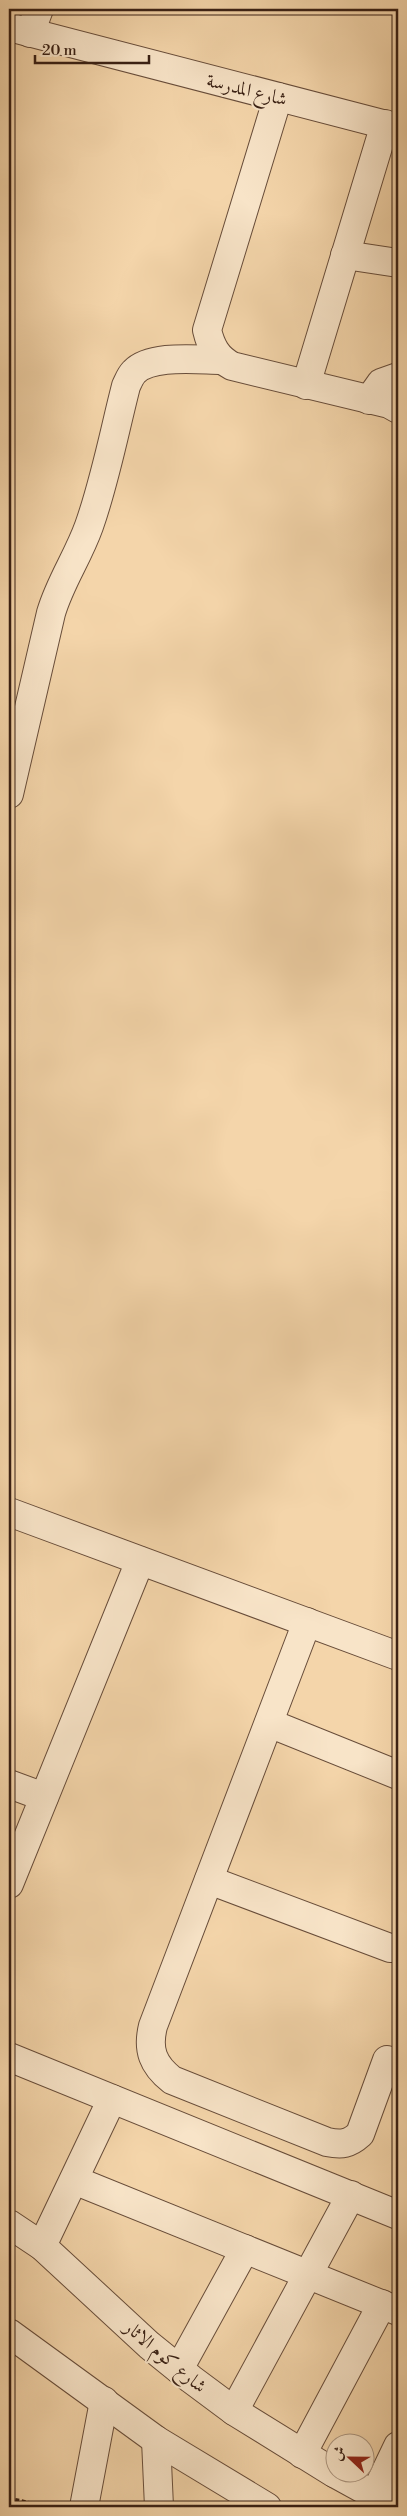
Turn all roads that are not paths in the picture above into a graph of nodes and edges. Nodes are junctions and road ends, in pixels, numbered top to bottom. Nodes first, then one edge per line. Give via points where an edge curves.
1 (26, 23) edge
2 (278, 97) junction
3 (392, 126) edge
4 (345, 255) junction
5 (398, 263) edge
6 (222, 360) junction
7 (398, 377) edge
8 (306, 385) junction
9 (369, 400) junction
10 (398, 408) edge
11 (9, 794) edge
12 (9, 1512) edge
13 (140, 1561) junction
14 (307, 1622) junction
15 (398, 1656) edge
16 (269, 1723) junction
17 (398, 1776) edge
18 (9, 1784) edge
19 (44, 1797) junction
20 (209, 1880) junction
21 (9, 1884) edge
22 (398, 1948) edge
23 (9, 2057) edge
24 (387, 2060) dead end
25 (112, 2099) junction
26 (74, 2180) junction
27 (351, 2195) junction
28 (398, 2215) edge
29 (9, 2224) edge
30 (42, 2246) junction
31 (245, 2249) junction
32 (308, 2274) junction
33 (390, 2308) edge
34 (9, 2333) edge
35 (179, 2369) junction
36 (104, 2401) junction
37 (234, 2411) junction
38 (156, 2440) junction
39 (398, 2446) edge
40 (302, 2454) junction
41 (324, 2467) edge
42 (354, 2484) edge
43 (385, 2502) edge
44 (84, 2507) edge
45 (159, 2507) edge
46 (267, 2507) edge

1 - 2 street, شارع المدرسة
2 - 3 street, شارع المدرسة
2 - 6 street via 207,330 209,341
3 - 4 street
4 - 5 street
4 - 8 street
6 - 8 street via 243,370
6 - 11 street via 160,360 133,373 126,386 97,503 51,613
7 - 9 street via 381,383
8 - 9 street
9 - 10 street
12 - 13 street
13 - 14 street
13 - 19 street
14 - 15 street
14 - 16 street
16 - 17 street
16 - 20 street
18 - 19 street
19 - 21 street
20 - 22 street via 390,1948
20 - 24 street via 150,2041 152,2056 160,2070 172,2080 340,2145 351,2142 360,2134
23 - 25 street
25 - 26 street
25 - 27 street
26 - 30 street
26 - 31 street
27 - 28 street
27 - 32 street
29 - 30 street, شارع كوم الاثار
30 - 35 street, شارع كوم الاثار
31 - 32 street
31 - 35 street
32 - 33 street
32 - 37 street
33 - 40 street
34 - 36 street
35 - 37 street, شارع كوم الاثار
36 - 38 street
36 - 44 street
37 - 40 street, شارع كوم الاثار
38 - 45 street
38 - 46 street
39 - 43 street
40 - 41 street, شارع كوم الاثار
42 - 43 street, شارع كوم الاثار

